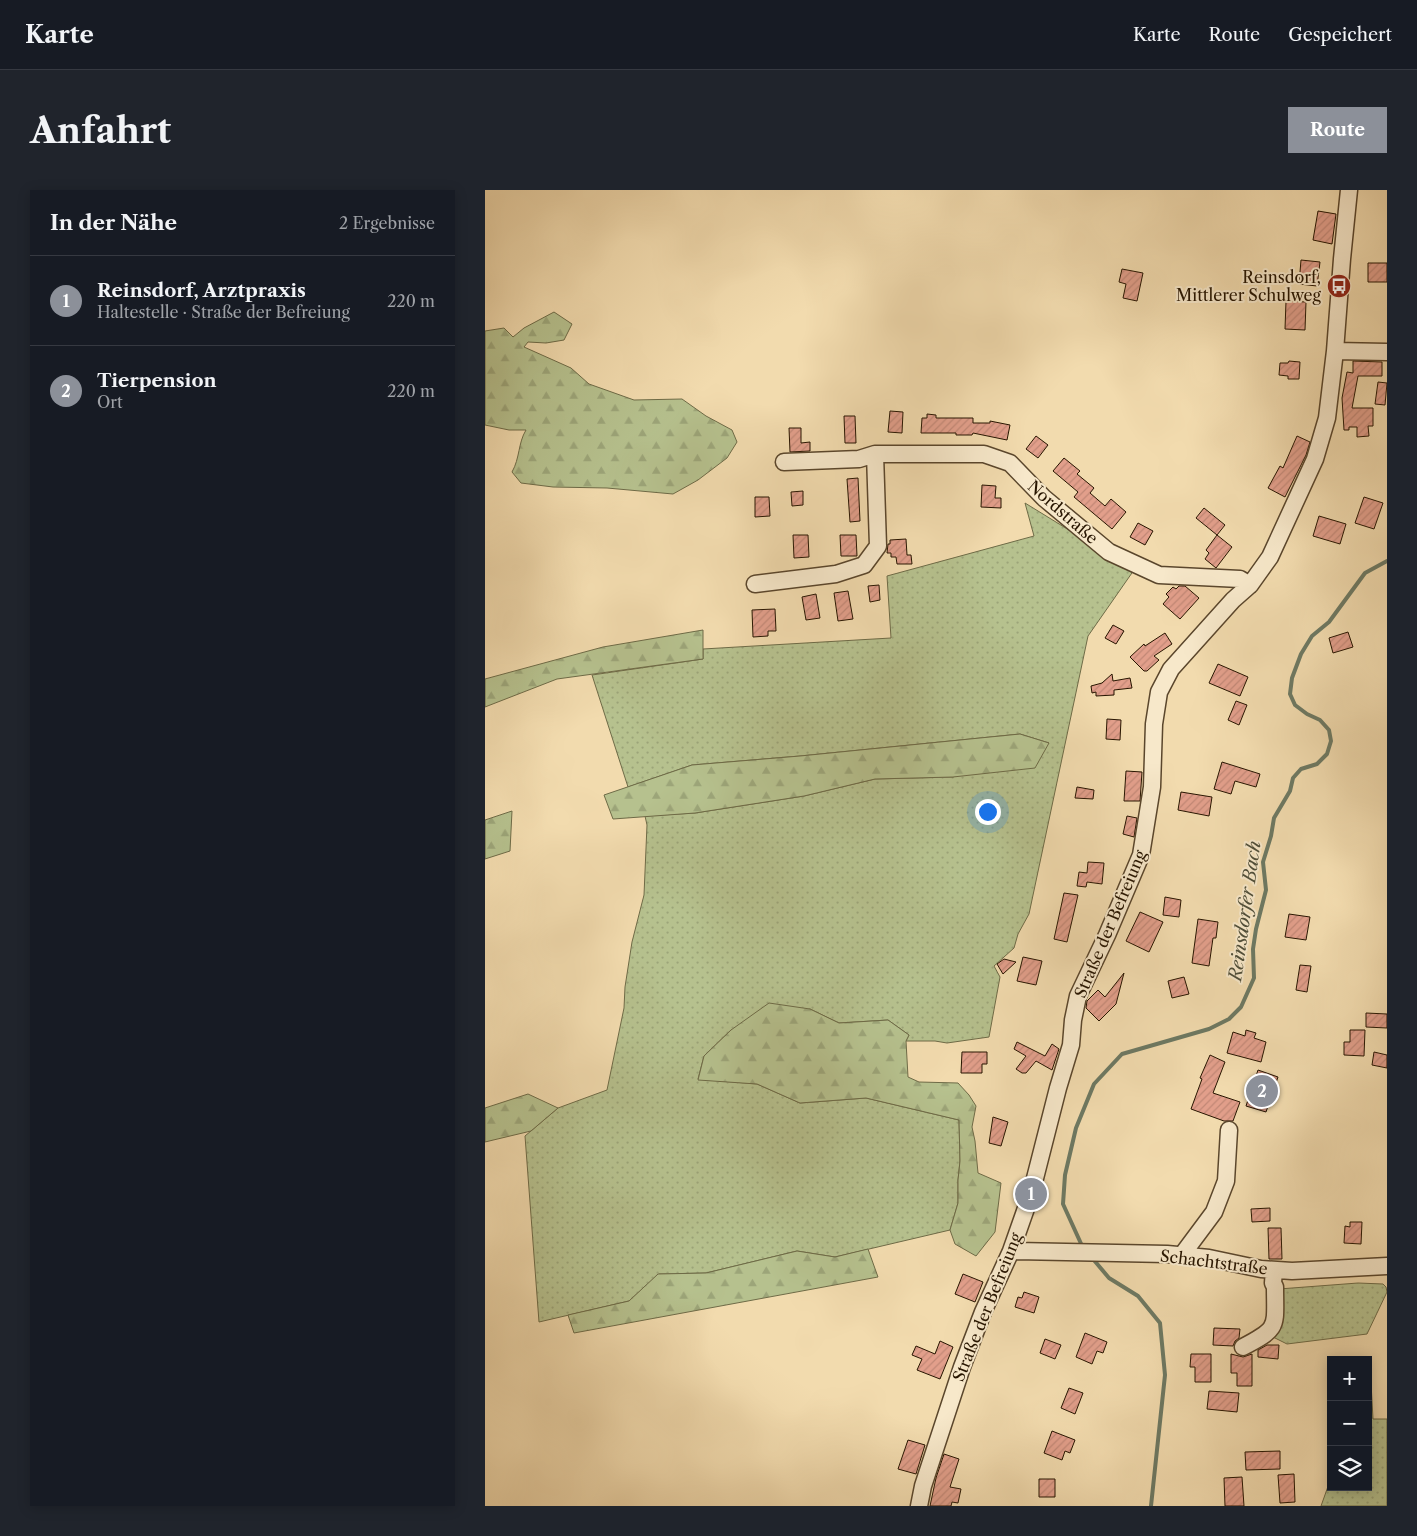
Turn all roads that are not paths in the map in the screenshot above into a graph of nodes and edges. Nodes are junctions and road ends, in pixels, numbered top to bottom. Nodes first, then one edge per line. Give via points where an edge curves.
1 (1349, 190) edge
2 (1335, 351) junction
3 (1387, 352) edge
4 (875, 454) junction
5 (784, 462) dead end
6 (755, 584) dead end
7 (1250, 585) junction
8 (1229, 1130) dead end
9 (1011, 1251) junction
10 (1182, 1255) junction
11 (1387, 1266) edge
12 (1274, 1270) junction
13 (1243, 1347) dead end
14 (919, 1506) edge

1 - 2 street, Straße der Befreiung
2 - 3 street
2 - 7 street, Straße der Befreiung via 1327,418 1315,458 1270,557
4 - 5 street, Nordstraße via 859,459
4 - 6 street via 877,546 864,565 836,574
4 - 7 street, Nordstraße via 984,454 1010,463 1044,498 1109,552 1159,576 1240,579
7 - 9 street, Straße der Befreiung via 1171,669 1159,692 1154,724 1152,788 1141,855 1077,996 1071,1045 1031,1194
8 - 10 street via 1226,1181 1214,1212
9 - 10 street, Schachtstraße
9 - 14 street, Straße der Befreiung via 961,1367
10 - 12 street, Schachtstraße
11 - 12 street, Schachtstraße
12 - 13 street via 1275,1318 1272,1329

